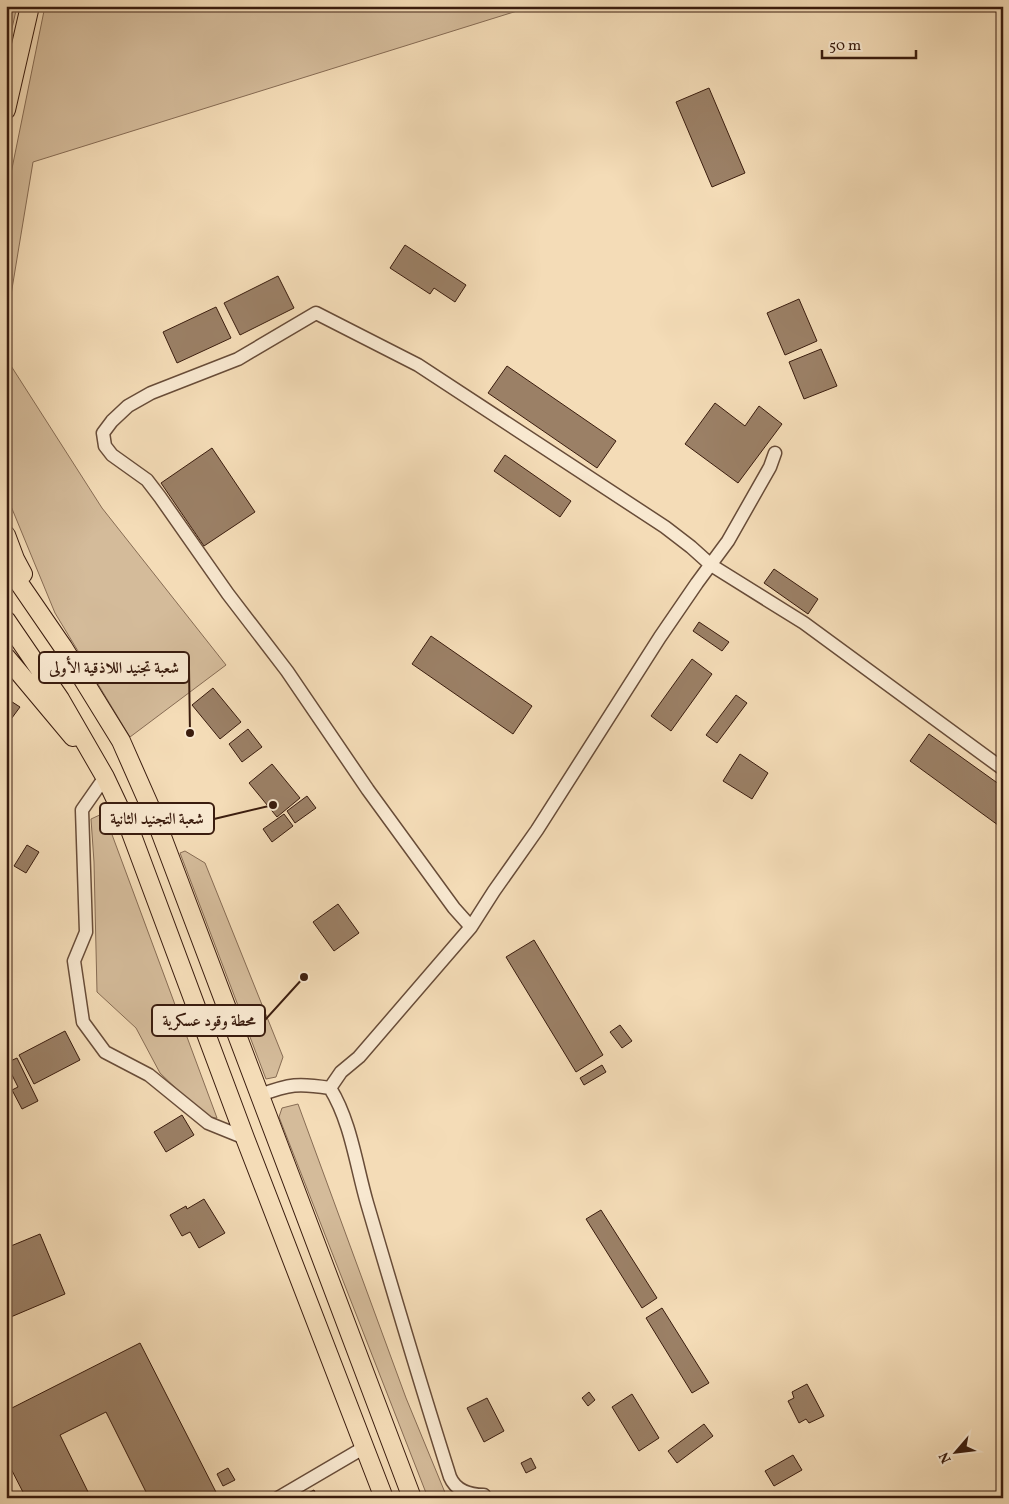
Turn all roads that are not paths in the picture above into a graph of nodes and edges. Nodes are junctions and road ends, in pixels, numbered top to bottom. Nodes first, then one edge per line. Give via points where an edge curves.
1 (30, 6) edge
2 (6, 110) edge
3 (775, 453) dead end
4 (6, 535) edge
5 (6, 564) edge
6 (710, 565) junction
7 (6, 620) edge
8 (63, 647) junction
9 (6, 657) edge
10 (1003, 769) edge
11 (105, 777) junction
12 (471, 928) junction
13 (330, 1088) junction
14 (260, 1095) junction
15 (245, 1138) junction
16 (365, 1447) junction
17 (484, 1495) dead end
18 (278, 1498) edge
19 (384, 1498) edge
20 (412, 1498) edge

1 - 2 highway
3 - 6 street via 728,541
4 - 8 highway via 15,559
5 - 8 highway
6 - 10 street via 804,623
6 - 12 street
6 - 12 street via 664,527 418,365 316,314 238,359 151,393 128,406 103,433 105,446 112,455 147,480 160,497 287,671 368,790
7 - 11 highway via 60,699
8 - 14 highway via 128,757 161,833
9 - 11 highway
11 - 15 highway via 130,830
11 - 15 street via 82,810 86,932 74,961 83,1022 105,1052 148,1074 208,1123
12 - 13 street
13 - 14 street via 304,1084 285,1086
13 - 17 street via 344,1117 366,1201 450,1477 461,1490
14 - 20 highway
15 - 16 highway
16 - 18 street
16 - 19 highway

